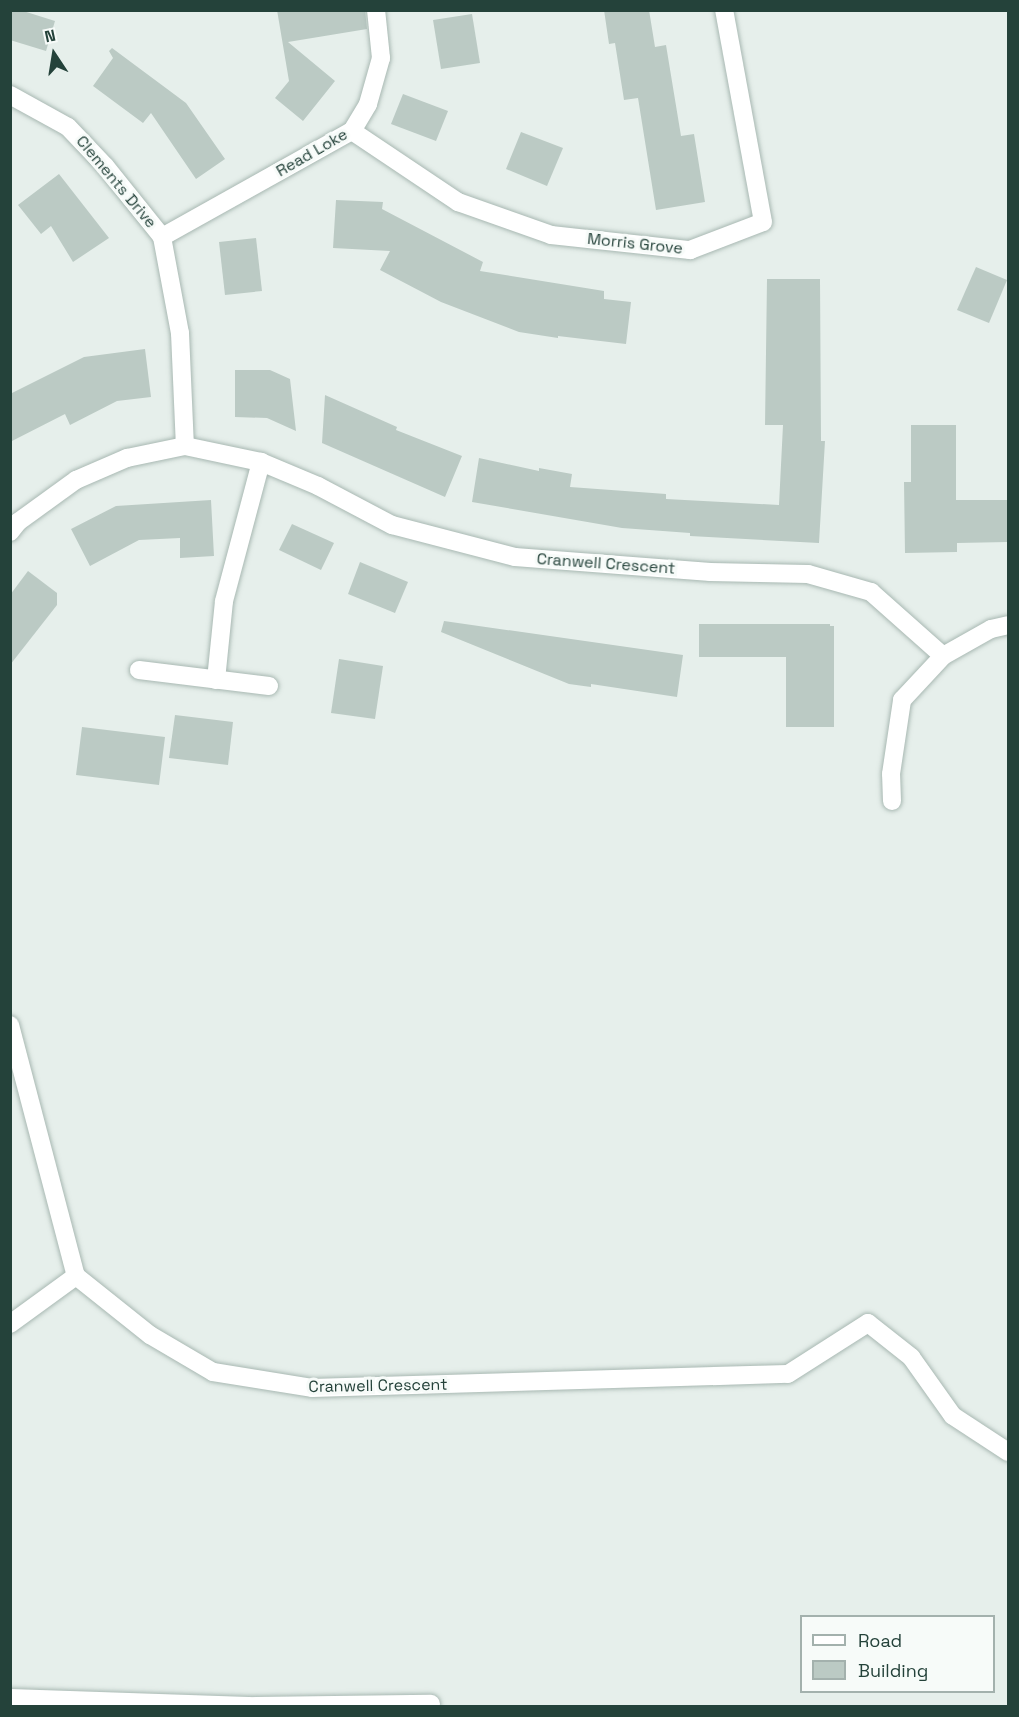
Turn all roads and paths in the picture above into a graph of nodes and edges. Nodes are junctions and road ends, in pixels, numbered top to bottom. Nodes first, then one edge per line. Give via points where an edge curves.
1 (376, 10) edge
2 (724, 10) edge
3 (10, 95) edge
4 (352, 131) junction
5 (162, 237) junction
6 (185, 446) junction
7 (261, 462) junction
8 (10, 532) edge
9 (1008, 626) edge
10 (943, 656) junction
11 (139, 670) dead end
12 (216, 680) junction
13 (268, 686) dead end
14 (892, 801) dead end
15 (10, 1025) edge
16 (76, 1276) junction
17 (10, 1324) edge
18 (1008, 1452) edge
19 (10, 1698) edge
20 (431, 1704) dead end

1 - 4 street, Read Loke via 381,58 368,104
2 - 4 street, Morris Grove via 762,222 690,250 541,232 458,202
3 - 5 street, Clements Drive via 68,127
4 - 5 street, Read Loke
5 - 6 street, Clements Drive via 180,333
6 - 7 street, Cranwell Crescent
6 - 8 street, Cranwell Crescent via 127,458 76,480
7 - 10 street, Cranwell Crescent via 318,486 392,525 515,557 710,572 808,574 872,592
7 - 12 street via 224,601
9 - 10 street via 991,629
10 - 14 street via 902,700 891,774
11 - 12 street
12 - 13 street
15 - 16 street
16 - 17 street
16 - 18 street, Cranwell Crescent via 150,1335 213,1372 312,1388 788,1374 868,1323 911,1357 953,1416
19 - 20 street via 256,1706

